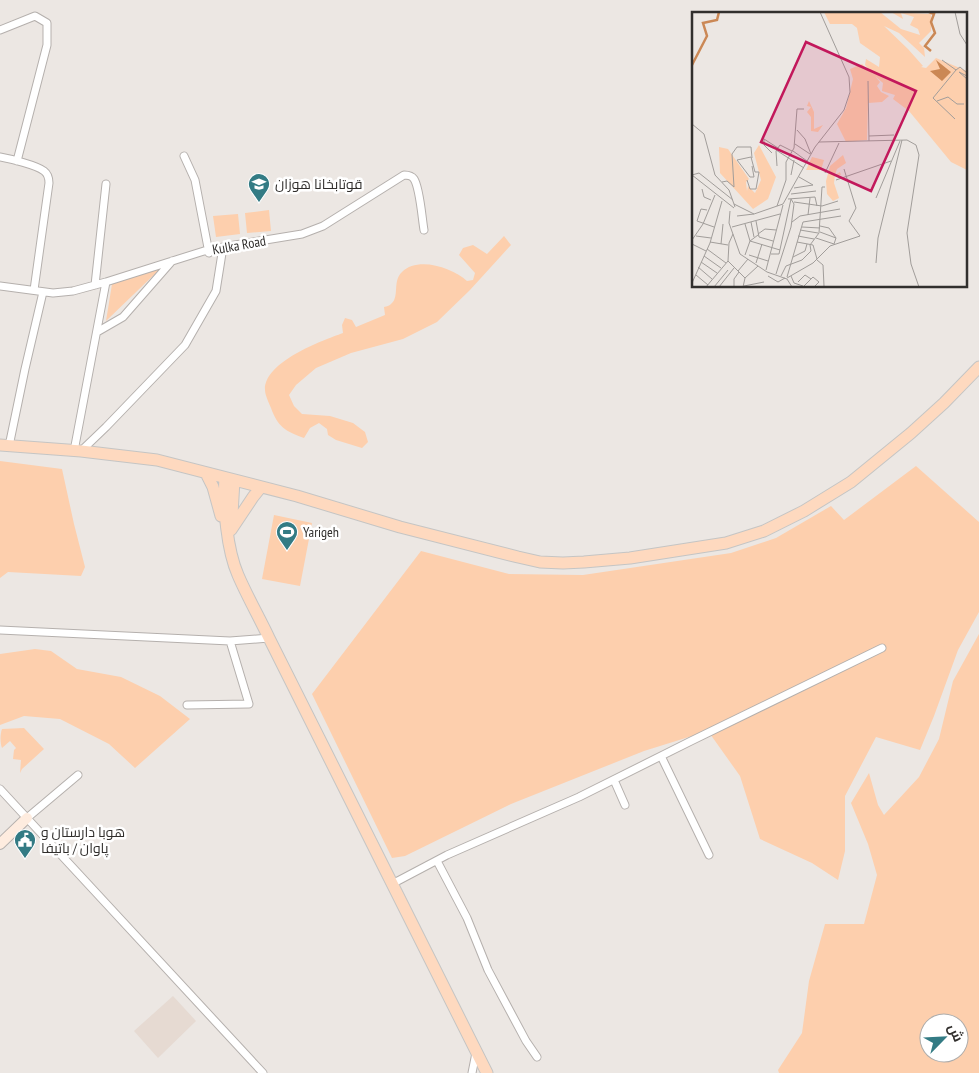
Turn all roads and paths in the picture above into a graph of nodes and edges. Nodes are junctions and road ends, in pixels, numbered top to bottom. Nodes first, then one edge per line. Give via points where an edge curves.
1 (0, 30) edge
2 (184, 156) dead end
3 (0, 157) edge
4 (17, 161) junction
5 (106, 184) dead end
6 (424, 230) dead end
7 (223, 247) junction
8 (208, 251) junction
9 (173, 260) junction
10 (106, 282) junction
11 (95, 285) junction
12 (0, 286) edge
13 (34, 290) junction
14 (43, 292) junction
15 (97, 332) junction
16 (979, 367) edge
17 (5, 446) edge
18 (78, 451) junction
19 (206, 473) junction
20 (230, 479) junction
21 (261, 487) junction
22 (230, 532) junction
23 (0, 630) edge
24 (269, 638) junction
25 (230, 641) junction
26 (882, 648) dead end
27 (187, 705) dead end
28 (662, 756) junction
29 (78, 775) dead end
30 (614, 780) junction
31 (0, 789) edge
32 (625, 805) dead end
33 (27, 818) junction
34 (0, 844) edge
35 (709, 855) dead end
36 (437, 860) junction
37 (392, 884) junction
38 (476, 1052) junction
39 (537, 1058) dead end
40 (263, 1073) edge
41 (472, 1073) edge
42 (487, 1073) edge

1 - 4 street via 35,16 47,23 48,45
2 - 8 street via 195,180
3 - 4 street
4 - 13 street via 44,171 49,182
5 - 11 street
6 - 7 street, Kulka Road via 418,188 414,178 404,175 323,226 302,234
7 - 8 street, Kulka Road
7 - 18 street via 216,291 185,345 106,427
8 - 9 street, Kulka Road
9 - 10 street, Kulka Road
9 - 15 street via 123,317
10 - 11 street, Kulka Road
10 - 15 street
11 - 14 street, Kulka Road via 73,291
12 - 13 street, Kulka Road
13 - 14 street, Kulka Road
14 - 17 street
15 - 18 street
16 - 21 main road via 911,433 851,482 764,531 726,543 630,558 540,562 400,527
17 - 18 main road
18 - 19 main road via 157,460
19 - 20 main road
19 - 22 main road via 225,530
20 - 21 main road
20 - 22 main road
21 - 22 main road
22 - 24 main road via 231,553 238,574
23 - 25 street
24 - 25 street
24 - 37 main road
25 - 27 street via 249,704
26 - 28 street
28 - 30 street
28 - 35 street
29 - 33 street
30 - 32 street
30 - 36 street
31 - 33 street
33 - 34 street
33 - 40 street
36 - 37 street
36 - 39 street via 467,918 488,970
37 - 38 main road
38 - 41 street
38 - 42 main road

